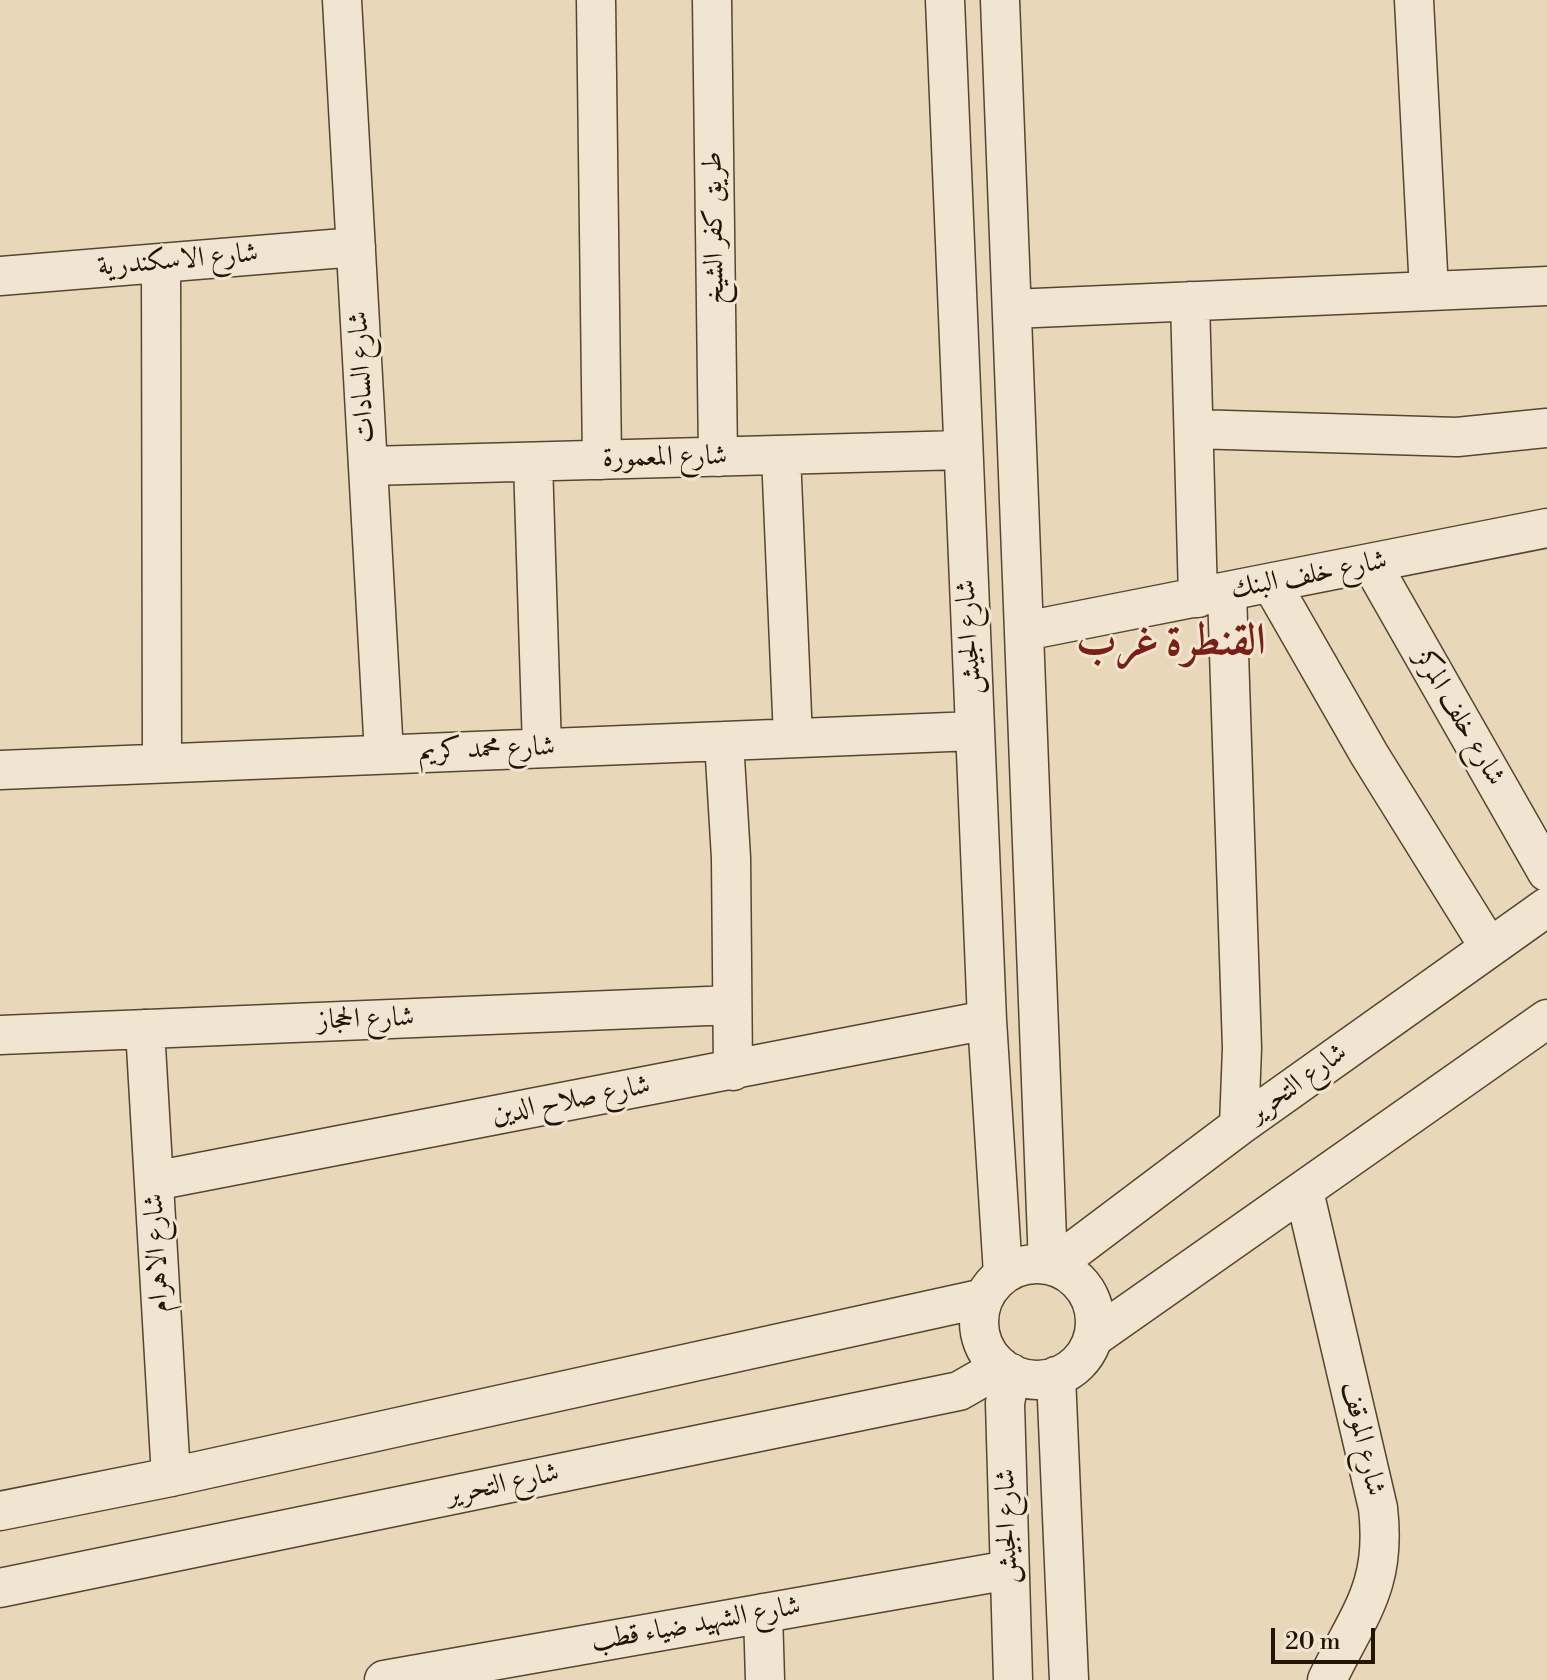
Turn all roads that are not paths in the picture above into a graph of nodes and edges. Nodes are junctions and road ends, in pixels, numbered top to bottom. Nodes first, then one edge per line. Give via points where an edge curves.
1 (342, 0) edge
2 (596, 0) edge
3 (712, 0) edge
4 (945, 0) edge
5 (1000, 0) edge
6 (1414, 0) edge
7 (356, 247) junction
8 (161, 263) junction
9 (0, 276) edge
10 (1547, 286) edge
11 (1429, 291) junction
12 (1190, 301) junction
13 (1012, 309) junction
14 (1016, 399) junction
15 (961, 400) junction
16 (1547, 428) edge
17 (1194, 429) junction
18 (962, 450) junction
19 (781, 455) junction
20 (718, 457) junction
21 (602, 460) junction
22 (533, 462) junction
23 (368, 466) junction
24 (1547, 528) edge
25 (1371, 563) junction
26 (1271, 583) junction
27 (1212, 595) junction
28 (1025, 631) junction
29 (974, 731) junction
30 (793, 738) junction
31 (724, 741) junction
32 (542, 748) junction
33 (384, 754) junction
34 (162, 763) junction
35 (0, 770) edge
36 (1547, 872) edge
37 (1547, 907) edge
38 (1489, 947) junction
39 (732, 1005) junction
40 (1547, 1019) edge
41 (987, 1020) junction
42 (145, 1029) junction
43 (0, 1035) edge
44 (733, 1071) junction
45 (1239, 1126) junction
46 (154, 1181) junction
47 (1304, 1191) junction
48 (1051, 1265) junction
49 (994, 1286) junction
50 (1093, 1338) junction
51 (1006, 1370) junction
52 (1056, 1376) junction
53 (171, 1477) junction
54 (0, 1511) edge
55 (1009, 1570) junction
56 (0, 1588) edge
57 (763, 1613) junction
58 (384, 1680) edge
59 (765, 1680) edge
60 (1013, 1680) edge
61 (1069, 1680) edge
62 (1327, 1680) edge

1 - 7 street, شارع السادات
2 - 21 street
3 - 20 street, طريق كفر الشيخ
4 - 15 street, شارع الجيش
5 - 13 street, شارع الجيش
6 - 11 street
7 - 8 street, شارع الاسكندرية
7 - 23 street, شارع السادات
8 - 9 street, شارع الاسكندرية
8 - 34 street
10 - 11 street
11 - 12 street
12 - 13 street
12 - 17 street
13 - 14 street, شارع الجيش
14 - 15 street
14 - 28 street, شارع الجيش
15 - 18 street, شارع الجيش
16 - 17 street via 1457,437
17 - 27 street
18 - 19 street, شارع المعمورة
18 - 29 street, شارع الجيش
19 - 20 street, شارع المعمورة
19 - 30 street
20 - 21 street, شارع المعمورة
21 - 22 street, شارع المعمورة
22 - 23 street, شارع المعمورة
22 - 32 street
23 - 33 street, شارع السادات
24 - 25 street, شارع خلف البنك
25 - 26 street, شارع خلف البنك
25 - 36 street, شارع خلف المركز
26 - 27 street, شارع خلف البنك
26 - 38 street
27 - 28 street, شارع خلف البنك
27 - 45 street via 1242,1048
28 - 48 street, شارع الجيش
29 - 30 street, شارع محمد كريم
29 - 41 street, شارع الجيش
30 - 31 street, شارع محمد كريم
31 - 32 street, شارع محمد كريم
31 - 39 street
32 - 33 street, شارع محمد كريم
33 - 34 street, شارع محمد كريم
34 - 35 street, شارع محمد كريم
37 - 38 street, شارع التحرير
38 - 45 street, شارع التحرير
39 - 42 street, شارع الحجاز
39 - 44 street
40 - 47 street
41 - 44 street, شارع صلاح الدين
41 - 49 street, شارع الجيش
42 - 43 street, شارع الحجاز
42 - 46 street, شارع الاهرام
44 - 46 street, شارع صلاح الدين
45 - 48 street, شارع التحرير
46 - 53 street, شارع الاهرام
47 - 50 street
47 - 62 street, شارع الموقف via 1382,1539 1371,1595
48 - 49 street via 1017,1267
48 - 50 street via 1070,1274 1087,1294 1095,1320
49 - 51 street, شارع الجيش via 979,1328 990,1356
49 - 53 street
50 - 52 street via 1079,1361
51 - 52 street via 1025,1378
51 - 55 street, شارع الجيش
51 - 56 street, شارع التحرير via 959,1391
52 - 61 street, شارع الجيش
53 - 54 street
55 - 57 street, شارع الشهيد ضياء قطب
55 - 60 street, شارع الجيش
57 - 58 street, شارع الشهيد ضياء قطب
57 - 59 street

